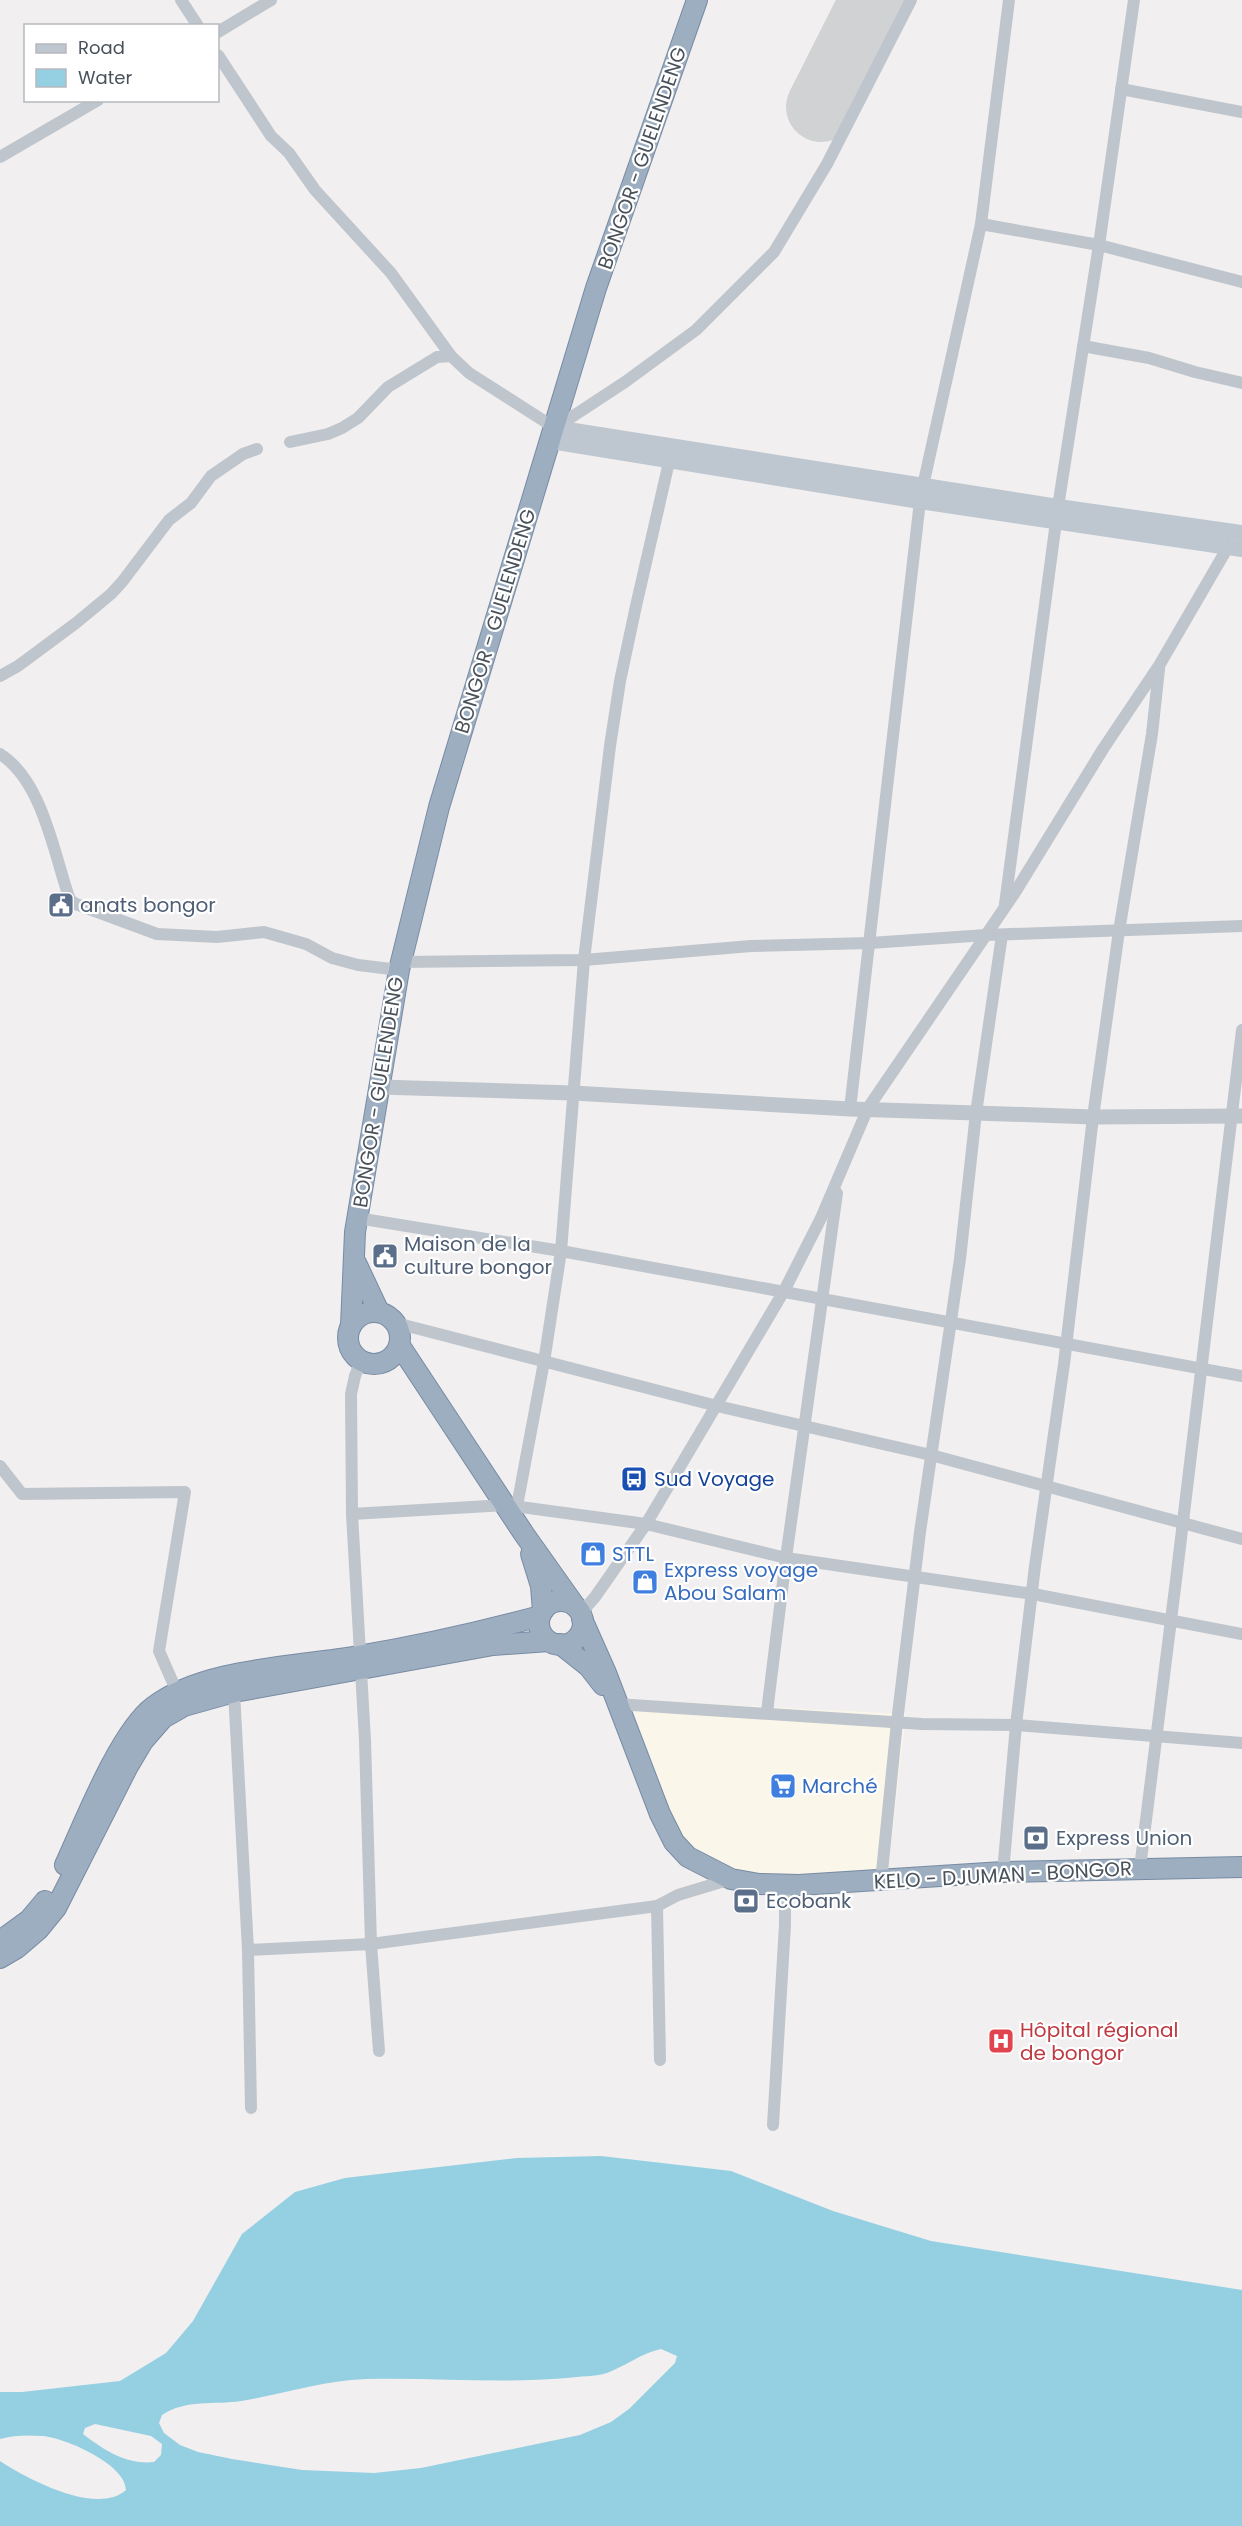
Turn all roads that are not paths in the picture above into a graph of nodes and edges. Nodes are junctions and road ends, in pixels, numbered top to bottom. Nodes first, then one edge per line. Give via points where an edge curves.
1 (181, 0) edge
2 (271, 0) edge
3 (697, 0) edge
4 (910, 0) edge
5 (1009, 0) edge
6 (1134, 0) edge
7 (197, 24) edge
8 (219, 31) edge
9 (219, 57) edge
10 (1121, 89) junction
11 (95, 102) edge
12 (1242, 112) edge
13 (0, 157) edge
14 (981, 224) junction
15 (1099, 245) junction
16 (1242, 282) edge
17 (1083, 346) junction
18 (451, 356) junction
19 (1242, 383) edge
20 (553, 434) junction
21 (290, 442) dead end
22 (257, 449) dead end
23 (669, 462) junction
24 (922, 494) junction
25 (1057, 515) junction
26 (1238, 537) edge
27 (1160, 664) junction
28 (0, 676) edge
29 (0, 754) edge
30 (1004, 908) junction
31 (1242, 926) edge
32 (1119, 931) junction
33 (986, 935) junction
34 (1002, 935) junction
35 (870, 944) junction
36 (584, 960) junction
37 (399, 966) junction
38 (1242, 1030) edge
39 (380, 1087) junction
40 (573, 1093) junction
41 (868, 1108) junction
42 (850, 1109) junction
43 (976, 1113) junction
44 (1236, 1116) edge
45 (1093, 1117) junction
46 (840, 1176) junction
47 (357, 1218) junction
48 (561, 1251) junction
49 (353, 1258) junction
50 (784, 1291) junction
51 (822, 1300) junction
52 (379, 1312) junction
53 (396, 1323) junction
54 (950, 1323) junction
55 (351, 1326) junction
56 (1066, 1342) junction
57 (400, 1346) junction
58 (544, 1362) junction
59 (369, 1363) junction
60 (1202, 1367) junction
61 (1242, 1376) edge
62 (430, 1390) junction
63 (717, 1406) junction
64 (805, 1426) junction
65 (931, 1455) junction
66 (0, 1466) edge
67 (1047, 1486) junction
68 (512, 1506) junction
69 (352, 1514) junction
70 (1183, 1523) junction
71 (646, 1524) junction
72 (524, 1534) junction
73 (1242, 1539) edge
74 (786, 1558) junction
75 (915, 1575) junction
76 (1033, 1594) junction
77 (541, 1613) junction
78 (579, 1613) junction
79 (1170, 1621) junction
80 (1242, 1634) edge
81 (554, 1643) junction
82 (361, 1663) junction
83 (177, 1692) junction
84 (234, 1692) junction
85 (617, 1704) junction
86 (767, 1712) junction
87 (897, 1722) junction
88 (1016, 1725) junction
89 (1158, 1737) junction
90 (1242, 1743) edge
91 (1242, 1867) edge
92 (1140, 1868) junction
93 (1003, 1872) junction
94 (731, 1878) junction
95 (880, 1881) junction
96 (785, 1886) junction
97 (657, 1906) junction
98 (0, 1941) edge
99 (371, 1944) junction
100 (248, 1950) junction
101 (0, 1958) edge
102 (380, 2051) dead end
103 (660, 2060) dead end
104 (251, 2108) dead end
105 (773, 2125) dead end

1 - 7 street
2 - 8 street
3 - 20 highway, BONGOR - GUELENDENG via 596,288
4 - 20 street via 827,164 774,252 696,330
5 - 14 street
6 - 10 street
9 - 18 street via 271,136 391,273
10 - 12 street
10 - 15 street
11 - 13 street
14 - 15 street
14 - 24 street
15 - 16 street
15 - 17 street
17 - 19 street via 1149,358
17 - 25 street
18 - 20 street
18 - 21 street via 437,357 388,387 358,418 342,428
20 - 23 main road
20 - 24 main road
20 - 37 highway, BONGOR - GUELENDENG via 445,787
22 - 28 street via 211,476 191,503 169,520 111,594
23 - 24 main road
23 - 36 street via 620,681
24 - 25 main road
24 - 35 street
25 - 26 main road
25 - 30 street
26 - 27 street
27 - 30 street
27 - 32 street
29 - 37 street via 26,781 54,848 70,900 76,904 157,934 217,937 264,932 358,965
30 - 33 street
31 - 32 street
32 - 34 street
32 - 45 street
33 - 34 street
33 - 35 street
33 - 41 street
34 - 43 street
35 - 36 street via 751,946
35 - 42 street
36 - 37 street
36 - 40 street
37 - 39 highway, BONGOR - GUELENDENG
38 - 44 street
39 - 40 street
39 - 47 highway, BONGOR - GUELENDENG
40 - 42 street
40 - 48 street
41 - 42 street
41 - 43 street
41 - 46 street
43 - 45 street
43 - 54 street
44 - 45 street
44 - 60 street
45 - 56 street
46 - 50 street
46 - 51 street
47 - 48 street
47 - 49 highway, BONGOR - GUELENDENG
48 - 50 street
48 - 58 street
49 - 52 highway
49 - 55 highway, BONGOR - GUELENDENG
50 - 51 street
50 - 63 street
51 - 54 street
51 - 64 street
52 - 53 highway
52 - 55 highway via 363,1314
53 - 57 highway
53 - 58 street
54 - 56 street
54 - 65 street
55 - 59 highway via 350,1349
56 - 60 street
56 - 67 street
57 - 59 highway via 390,1359
57 - 62 highway, KELO - DJUMAN - BONGOR
58 - 63 street
58 - 68 street
59 - 62 highway via 406,1374
59 - 69 street via 355,1376 351,1394
60 - 61 street
60 - 70 street
62 - 68 highway, KELO - DJUMAN - BONGOR
63 - 64 street
63 - 71 street
64 - 65 street
64 - 74 street
65 - 67 street
65 - 75 street
66 - 83 street via 22,1494 185,1492 159,1651
67 - 70 street
67 - 76 street
68 - 69 street
68 - 71 street
68 - 72 highway, KELO - DJUMAN - BONGOR
69 - 82 street
70 - 73 street
70 - 79 street
71 - 74 street
71 - 78 street via 595,1597
72 - 77 highway, KELO - DJUMAN - BONGOR via 541,1586
72 - 78 highway, KELO - DJUMAN - BONGOR
74 - 75 street
74 - 86 street
75 - 76 street
75 - 87 street
76 - 79 street
76 - 88 street
77 - 78 highway via 558,1601 570,1603
77 - 81 highway via 541,1632
77 - 82 highway
78 - 81 highway via 581,1630 575,1639
78 - 85 highway, KELO - DJUMAN - BONGOR
79 - 80 street
79 - 89 street
81 - 82 highway via 493,1645
81 - 85 highway, KELO - DJUMAN - BONGOR via 589,1667
82 - 83 highway via 232,1675
82 - 84 highway
82 - 99 street
83 - 98 highway via 151,1707 129,1734 45,1900 29,1920
84 - 100 street
84 - 101 highway via 184,1706 164,1718 127,1767 56,1908 38,1930
85 - 86 street
85 - 94 highway, KELO - DJUMAN - BONGOR via 674,1842 688,1857
86 - 87 street
87 - 88 street
87 - 95 street
88 - 89 street
88 - 93 street
89 - 90 street
89 - 92 street
91 - 92 highway, KELO - DJUMAN - BONGOR
92 - 93 highway, KELO - DJUMAN - BONGOR
93 - 95 highway, KELO - DJUMAN - BONGOR
94 - 96 highway, KELO - DJUMAN - BONGOR
94 - 97 street
95 - 96 highway, KELO - DJUMAN - BONGOR
96 - 105 street
97 - 99 street
97 - 103 street
99 - 100 street
99 - 102 street
100 - 104 street

